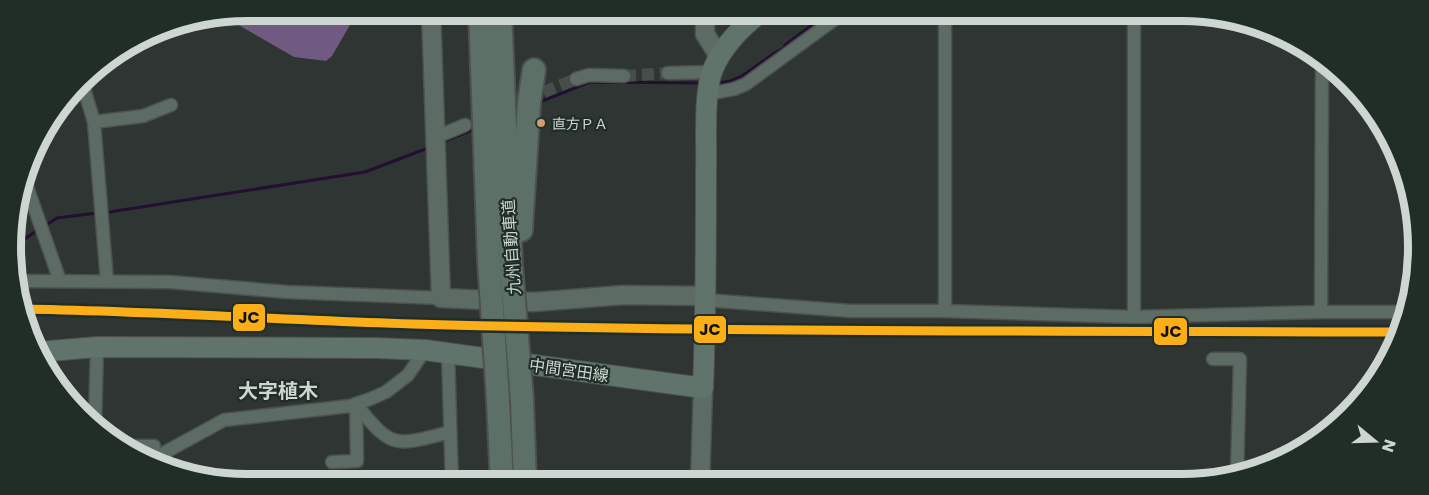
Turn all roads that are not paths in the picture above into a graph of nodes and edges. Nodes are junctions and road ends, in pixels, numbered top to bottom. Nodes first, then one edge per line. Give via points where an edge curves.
1 (430, 21) edge
2 (481, 21) edge
3 (500, 21) edge
4 (705, 21) edge
5 (749, 21) edge
6 (831, 21) edge
7 (945, 21) edge
8 (1134, 21) edge
9 (715, 64) junction
10 (534, 70) dead end
11 (1322, 70) edge
12 (668, 73) tunnel mouth
13 (624, 76) tunnel mouth
14 (576, 79) tunnel mouth
15 (84, 90) edge
16 (708, 94) junction
17 (171, 105) dead end
18 (94, 122) junction
19 (465, 124) dead end
20 (434, 138) junction
21 (28, 191) edge
22 (506, 263) junction
23 (24, 281) edge
24 (60, 281) junction
25 (107, 281) junction
26 (441, 298) junction
27 (705, 298) junction
28 (945, 311) junction
29 (1321, 312) junction
30 (1398, 312) edge
31 (1134, 318) junction
32 (97, 347) junction
33 (426, 350) junction
34 (46, 351) edge
35 (447, 352) junction
36 (1213, 359) dead end
37 (703, 388) junction
38 (356, 404) junction
39 (95, 415) edge
40 (450, 432) junction
41 (138, 446) edge
42 (154, 446) dead end
43 (158, 456) edge
44 (332, 462) dead end
45 (1237, 467) edge
46 (452, 474) edge
47 (502, 474) edge
48 (525, 474) edge
49 (700, 474) edge

1 - 20 street
2 - 22 highway, 九州自動車道
3 - 22 highway, 九州自動車道
4 - 9 street
5 - 9 main road
6 - 16 street via 746,84
7 - 28 street
8 - 31 street
9 - 12 street
9 - 16 main road
10 - 22 highway
11 - 29 street
13 - 14 street via 589,75
15 - 18 street
16 - 27 main road
17 - 18 street via 143,116
18 - 25 street
19 - 20 street
20 - 26 street
21 - 24 street
22 - 47 highway, 九州自動車道, bridge via 498,400
22 - 48 highway, 九州自動車道, bridge via 515,315
23 - 24 street
24 - 25 street
25 - 26 street
26 - 27 street via 534,302 623,295
27 - 28 street via 851,311
27 - 37 main road
28 - 31 street
29 - 30 street
29 - 31 street
32 - 33 main road, 中間宮田線
32 - 34 main road, 中間宮田線
32 - 39 street
33 - 35 main road, 中間宮田線
33 - 38 street via 408,375 386,392
35 - 37 main road, 中間宮田線
35 - 40 street
36 - 45 street via 1240,359
37 - 49 street
38 - 40 street via 388,439 414,441
38 - 43 street via 224,420
38 - 44 street via 357,461
40 - 46 street
41 - 42 street

